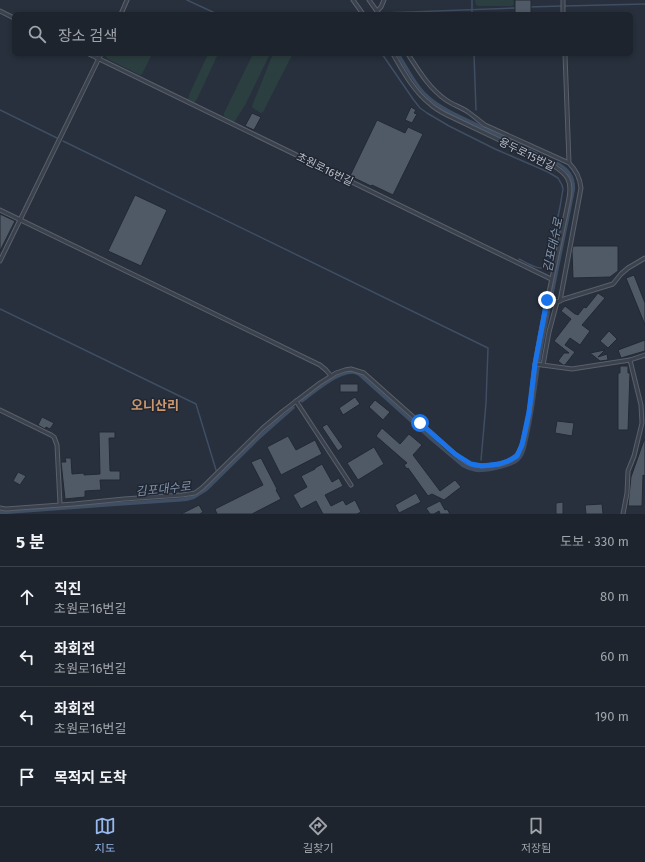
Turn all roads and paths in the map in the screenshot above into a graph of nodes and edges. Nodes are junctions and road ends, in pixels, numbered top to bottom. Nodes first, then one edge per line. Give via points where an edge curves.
1 (127, 0) edge
2 (353, 0) edge
3 (369, 0) edge
4 (384, 0) edge
5 (563, 0) edge
6 (0, 11) edge
7 (122, 12) edge
8 (362, 12) edge
9 (377, 12) edge
10 (378, 12) edge
11 (563, 12) edge
12 (12, 17) edge
13 (93, 56) edge
14 (100, 56) edge
15 (394, 56) edge
16 (409, 56) edge
17 (565, 56) edge
18 (99, 59) junction
19 (569, 163) junction
20 (0, 210) edge
21 (20, 220) junction
22 (645, 258) edge
23 (0, 261) edge
24 (551, 279) junction
25 (547, 300) junction
26 (558, 301) junction
27 (645, 355) edge
28 (630, 360) junction
29 (535, 364) junction
30 (543, 365) junction
31 (331, 376) junction
32 (296, 401) junction
33 (0, 410) edge
34 (351, 486) dead end
35 (60, 504) junction
36 (0, 508) edge
37 (623, 514) edge

1 - 7 lane
2 - 8 lane
3 - 9 lane
4 - 10 lane
5 - 11 lane
6 - 12 lane
13 - 18 lane, 초원로16번길
14 - 18 lane
15 - 24 lane, 용두로15번길 via 419,93 435,108 554,166 567,177 571,190
16 - 19 lane via 426,82 448,101 486,125
17 - 19 lane
18 - 21 lane
18 - 24 lane, 초원로16번길
19 - 26 lane via 578,176 581,188
20 - 21 lane
21 - 23 lane
21 - 31 lane via 320,365
22 - 26 lane via 628,268 613,284
24 - 25 lane, 용두로15번길
25 - 26 lane
25 - 29 lane
26 - 30 lane
27 - 28 lane
28 - 30 lane via 572,369
28 - 37 lane via 641,405 642,423 628,471
29 - 30 lane
29 - 31 lane via 529,412 520,451 508,461 482,466 471,464 455,454 364,373 352,369 336,372
31 - 32 lane
32 - 34 lane
32 - 35 lane via 195,493
33 - 35 lane via 54,437 57,445
35 - 36 lane

